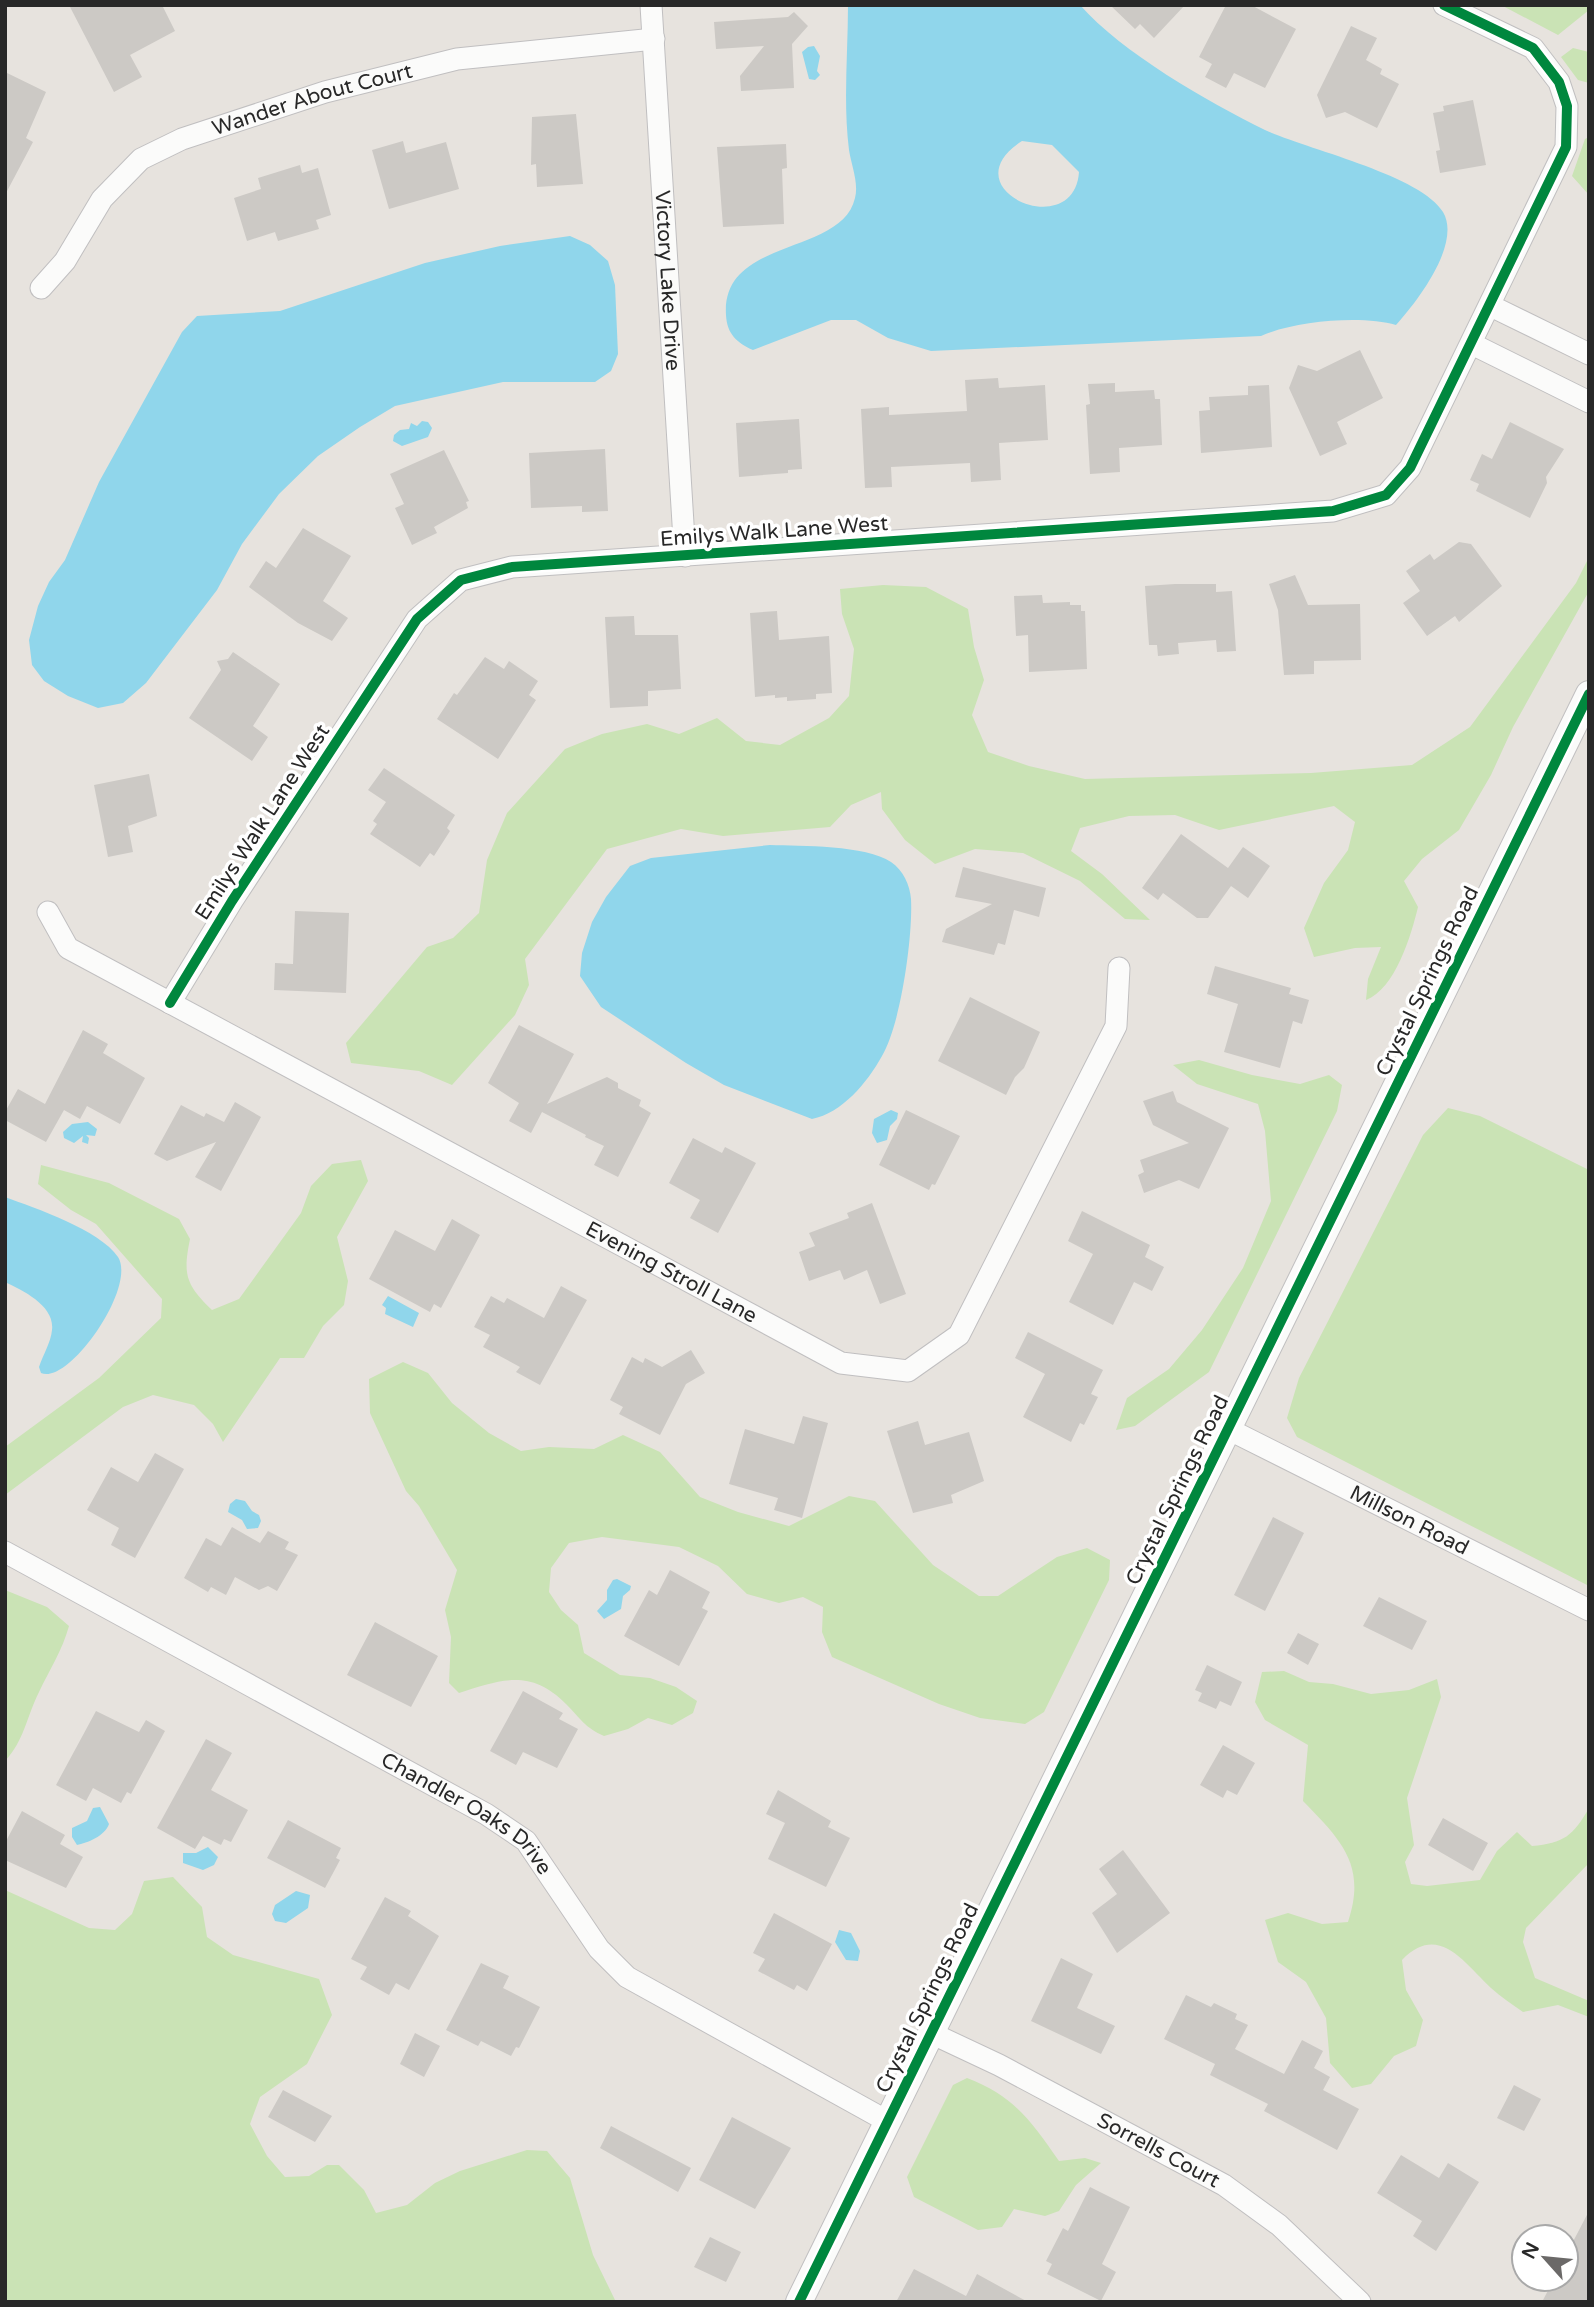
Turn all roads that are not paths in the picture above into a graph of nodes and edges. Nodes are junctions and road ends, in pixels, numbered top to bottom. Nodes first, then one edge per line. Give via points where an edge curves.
1 (651, 5) edge
2 (1444, 5) edge
3 (654, 39) junction
4 (41, 288) dead end
5 (1491, 306) junction
6 (1472, 344) junction
7 (1589, 354) edge
8 (1589, 402) edge
9 (685, 556) junction
10 (1589, 694) edge
11 (48, 912) dead end
12 (1119, 968) dead end
13 (170, 1003) junction
14 (1228, 1429) junction
15 (5, 1552) edge
16 (1589, 1611) edge
17 (931, 2033) junction
18 (887, 2121) junction
19 (799, 2302) edge
20 (1360, 2302) edge

1 - 3 street, Victory Lake Drive
2 - 5 street, Emilys Walk Lane West via 1533,48 1559,82 1567,106 1566,147
3 - 4 street, Wander About Court via 457,59 325,92 182,139 141,159 102,199 65,261
3 - 9 street, Victory Lake Drive
5 - 6 street, Emilys Walk Lane West
5 - 7 street
6 - 8 street
6 - 9 street, Emilys Walk Lane West via 1410,468 1386,495 1333,511
9 - 13 street, Emilys Walk Lane West via 512,567 461,580 417,619
10 - 14 street, Crystal Springs Road
11 - 13 street, Evening Stroll Lane via 68,948
12 - 13 street, Evening Stroll Lane via 1115,1026 959,1335 908,1371 841,1363
14 - 16 street, Millson Road
14 - 17 street, Crystal Springs Road
15 - 18 street, Chandler Oaks Drive via 486,1814 526,1841 599,1949 627,1977
17 - 18 street, Crystal Springs Road
17 - 20 street, Sorrells Court via 1224,2185 1279,2225
18 - 19 street, Crystal Springs Road

